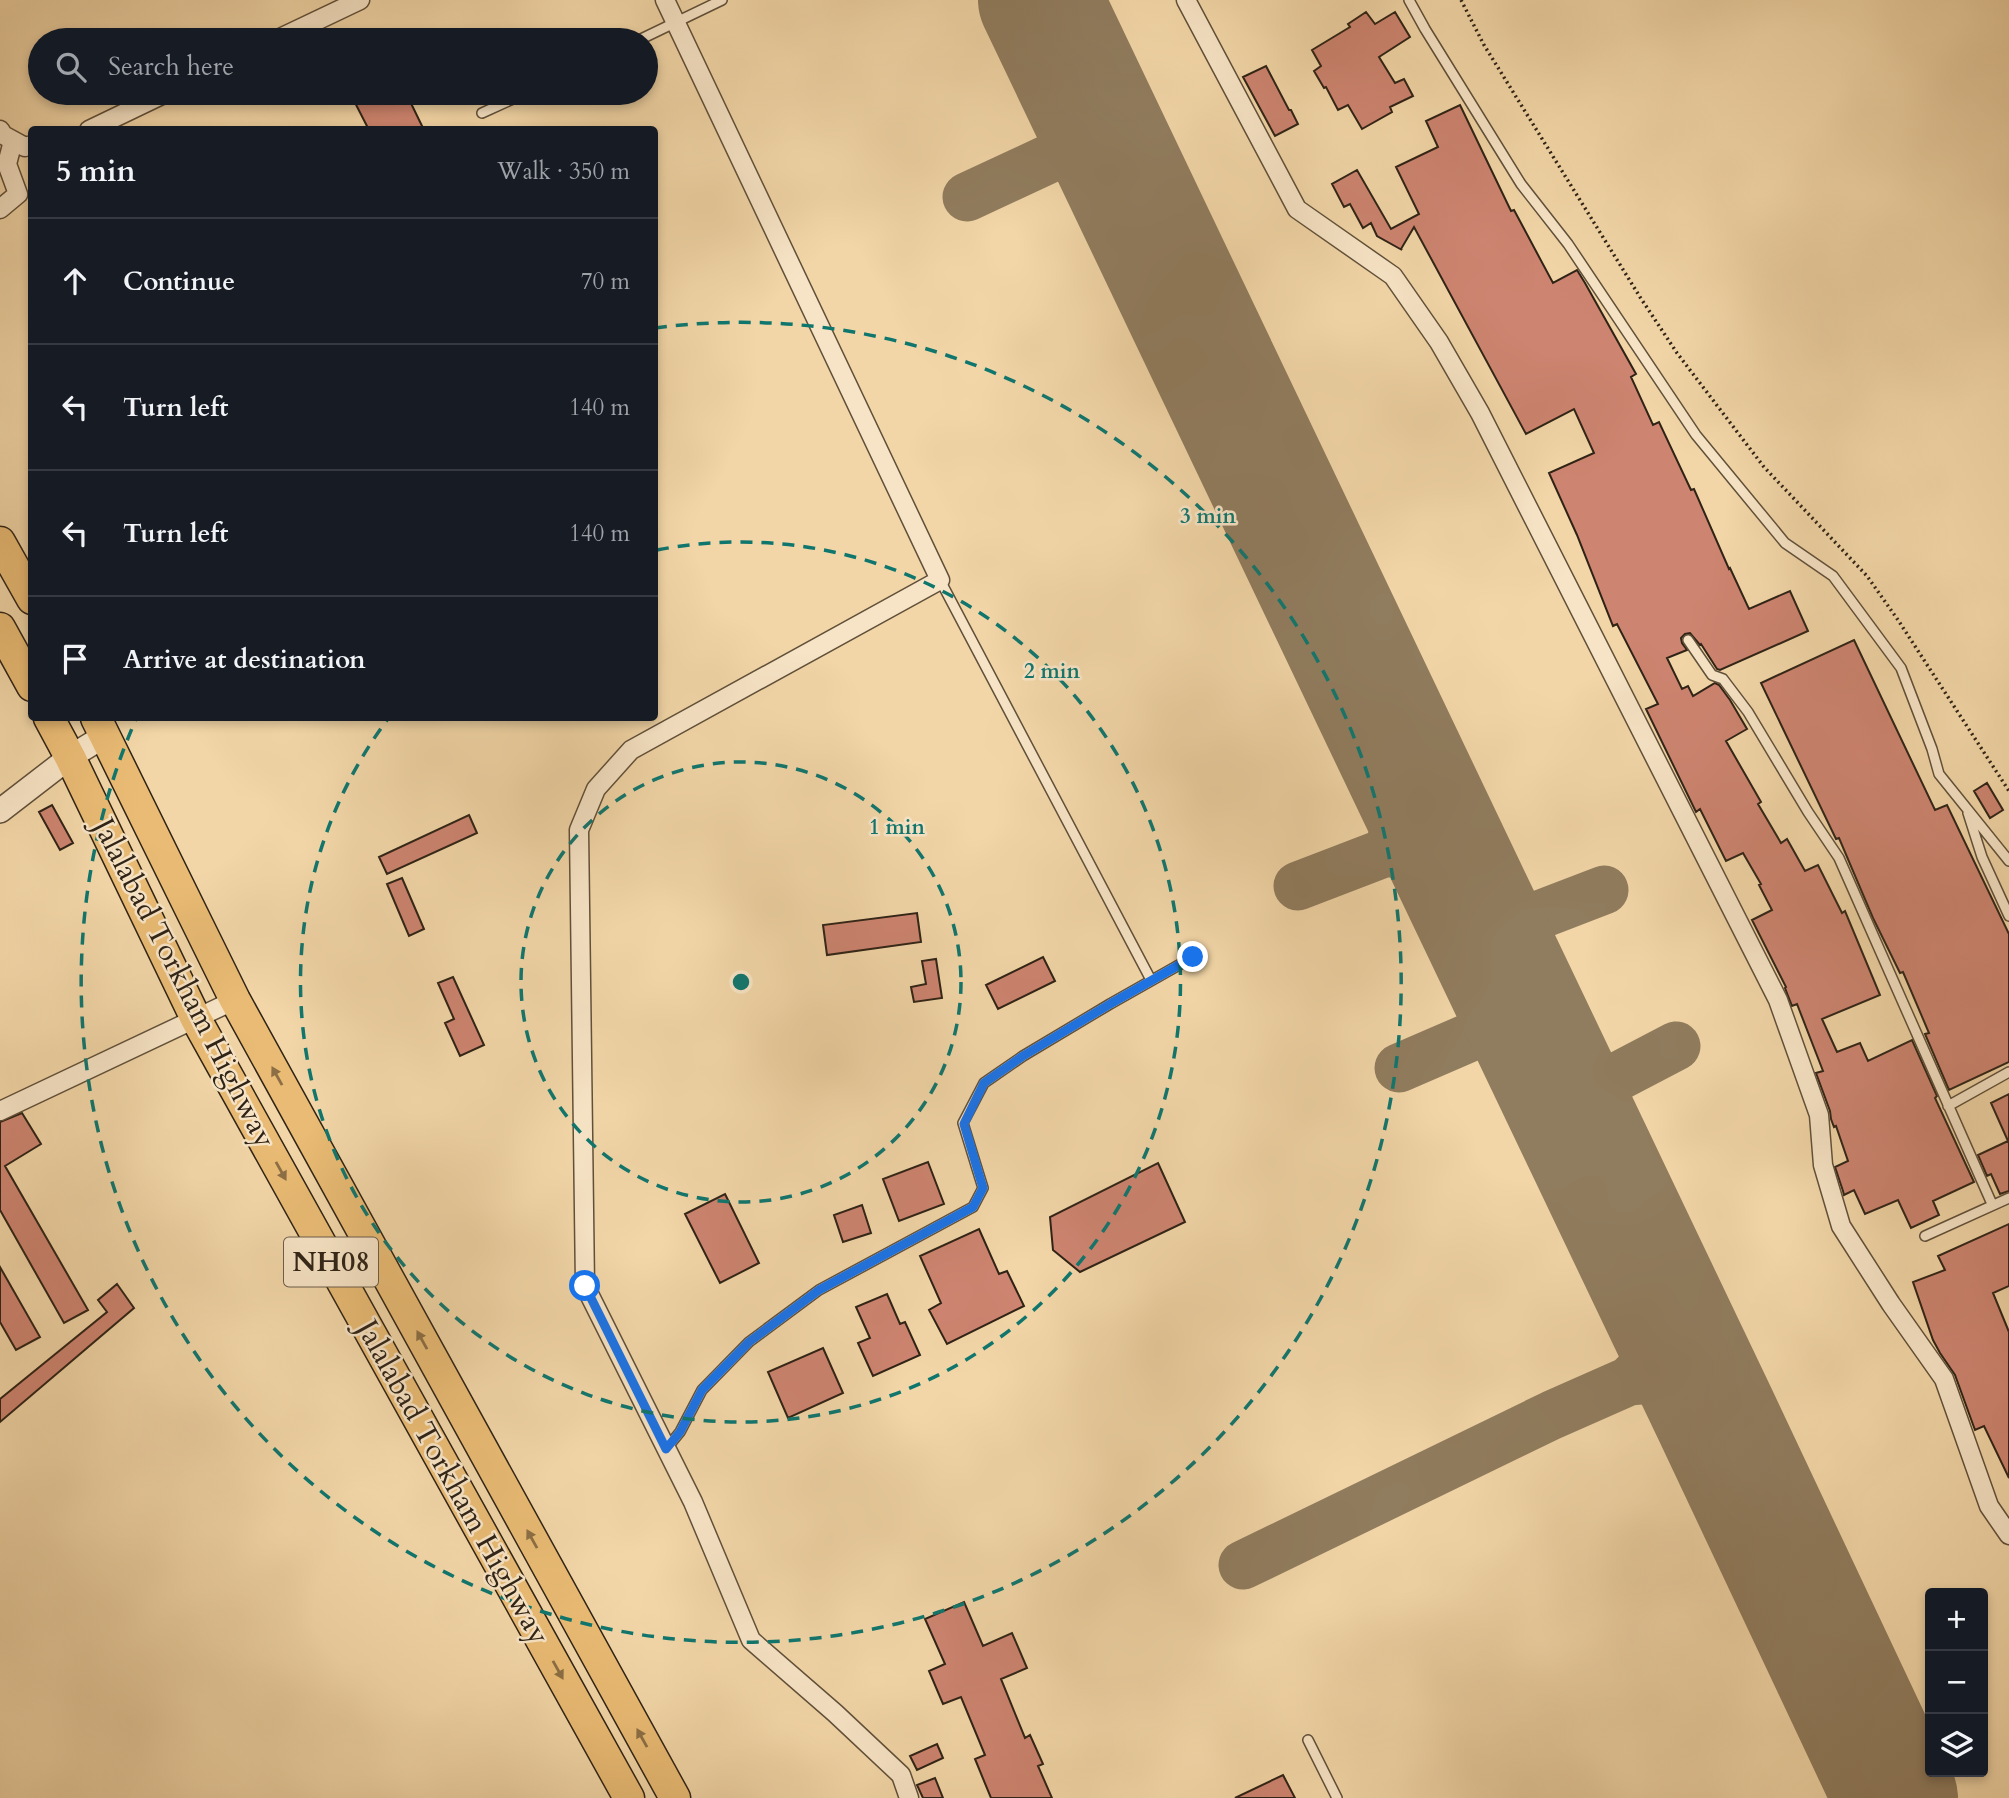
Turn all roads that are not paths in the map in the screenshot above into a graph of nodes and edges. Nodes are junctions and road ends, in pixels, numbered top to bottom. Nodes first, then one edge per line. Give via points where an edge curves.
1 (360, 0) edge
2 (665, 0) edge
3 (722, 0) edge
4 (1186, 0) edge
5 (1409, 0) edge
6 (676, 23) junction
7 (301, 28) edge
8 (658, 31) edge
9 (141, 105) edge
10 (500, 105) edge
11 (482, 113) dead end
12 (97, 126) edge
13 (7, 135) edge
14 (28, 146) edge
15 (0, 209) edge
16 (0, 542) edge
17 (940, 580) junction
18 (28, 592) edge
19 (0, 628) edge
20 (1688, 640) dead end
21 (28, 679) edge
22 (51, 721) edge
23 (101, 726) edge
24 (70, 757) junction
25 (1965, 804) junction
26 (0, 811) edge
27 (2009, 861) edge
28 (2009, 916) edge
29 (1193, 957) dead end
30 (1152, 981) junction
31 (235, 1000) junction
32 (196, 1019) junction
33 (2009, 1072) edge
34 (1948, 1106) junction
35 (0, 1111) edge
36 (2009, 1198) edge
37 (1992, 1205) junction
38 (1925, 1236) dead end
39 (666, 1449) junction
40 (2009, 1535) edge
41 (1308, 1740) dead end
42 (629, 1798) edge
43 (675, 1798) edge
44 (909, 1798) edge
45 (1337, 1798) edge

1 - 7 street
2 - 6 street
3 - 6 lane
4 - 40 street via 1297,209 1394,276 1480,413 1778,1000 1819,1115 1823,1164 1841,1226 1944,1379 1989,1506
5 - 25 lane via 1521,184 1568,244 1696,435 1785,543 1833,576 1901,668 1939,774
6 - 8 lane
6 - 17 street
9 - 12 street
10 - 11 lane
13 - 14 street
13 - 15 street via 7,164 18,194
16 - 18 highway
17 - 30 lane
17 - 39 street via 631,750 596,789 579,831 585,1286
19 - 21 highway
20 - 34 lane via 1712,675 1723,678 1748,712 1839,858
22 - 24 highway, Jalalabad Torkham Highway / NH08
23 - 24 street
23 - 31 highway, NH08
24 - 26 street
24 - 32 highway, Jalalabad Torkham Highway / NH08
25 - 27 lane
25 - 28 lane via 1982,857
29 - 30 lane
30 - 39 lane via 984,1083 964,1124 983,1188 973,1207 819,1290 749,1342 702,1390
31 - 32 street
43 -> 31 highway, NH08
32 - 35 street
32 -> 42 highway, Jalalabad Torkham Highway / NH08
33 - 34 lane
34 - 37 lane
36 - 37 lane
37 - 38 lane
39 - 44 street via 751,1640 901,1775
41 - 45 lane

